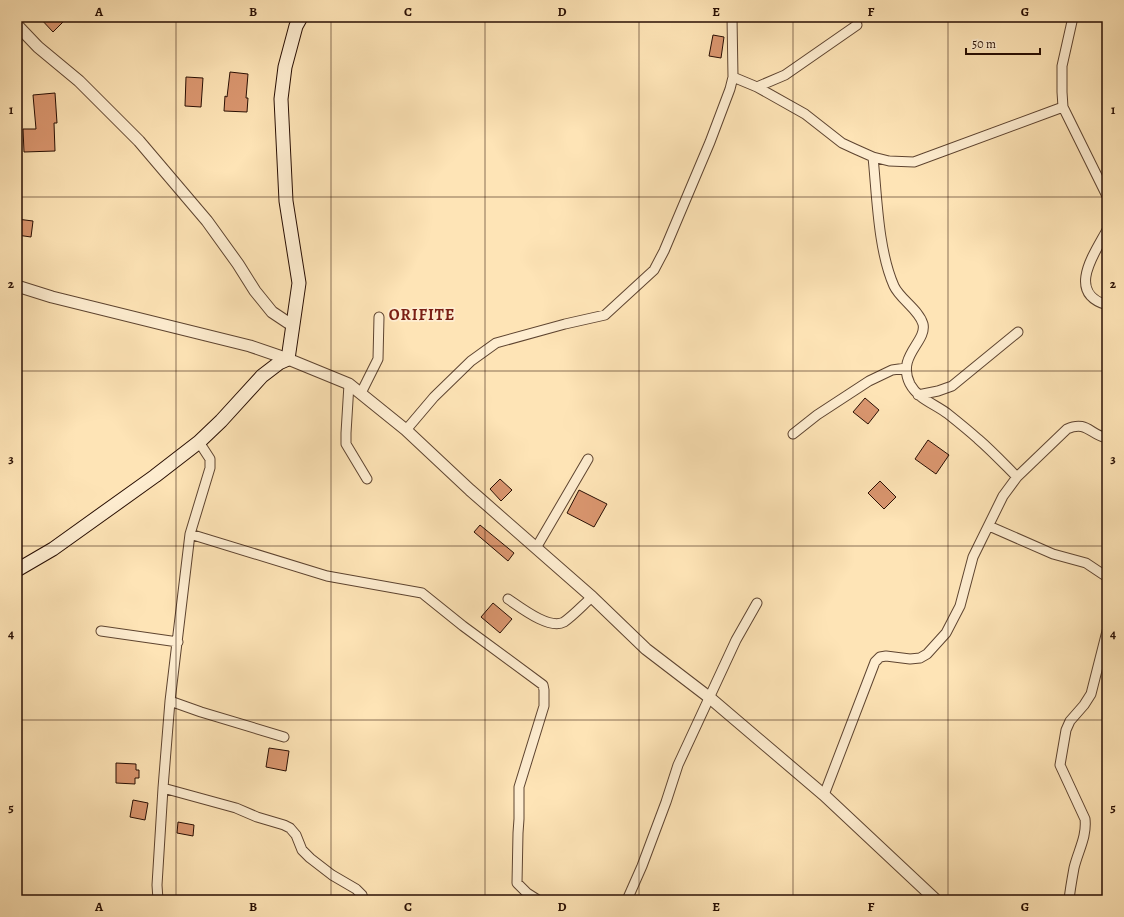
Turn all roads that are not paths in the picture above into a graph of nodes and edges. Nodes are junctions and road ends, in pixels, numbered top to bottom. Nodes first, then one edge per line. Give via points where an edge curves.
1 (301, 17) edge
2 (732, 17) edge
3 (1073, 17) edge
4 (17, 25) edge
5 (857, 25) dead end
6 (733, 77) junction
7 (756, 87) junction
8 (1063, 108) junction
9 (873, 157) junction
10 (1107, 196) edge
11 (1107, 230) edge
12 (17, 286) edge
13 (1107, 305) edge
14 (379, 317) dead end
15 (293, 326) junction
16 (1018, 332) dead end
17 (288, 359) junction
18 (906, 368) junction
19 (349, 384) junction
20 (362, 393) junction
21 (918, 395) junction
22 (406, 430) junction
23 (793, 434) dead end
24 (1107, 438) edge
25 (199, 442) junction
26 (588, 459) dead end
27 (1017, 477) junction
28 (366, 479) dead end
29 (989, 526) junction
30 (190, 534) junction
31 (536, 548) junction
32 (17, 570) edge
33 (1107, 577) edge
34 (592, 597) junction
35 (508, 599) dead end
36 (757, 603) dead end
37 (101, 631) dead end
38 (1107, 631) edge
39 (178, 642) junction
40 (710, 698) junction
41 (170, 701) junction
42 (284, 737) dead end
43 (163, 788) junction
44 (824, 795) junction
45 (158, 900) edge
46 (364, 900) edge
47 (538, 900) edge
48 (627, 900) edge
49 (936, 900) edge
50 (1069, 900) edge

1 - 15 main road via 296,26 285,67 281,99 286,201 299,283
2 - 6 street
3 - 8 street via 1062,66
4 - 15 street via 38,47 79,81 139,141 207,221 272,312
5 - 7 street via 785,75
6 - 7 street
6 - 22 street via 710,142 654,270 606,315 496,343 471,361 434,397
7 - 9 street via 805,114 842,143
8 - 9 street via 914,162 888,161
8 - 10 street
9 - 18 street via 881,238 890,276 894,288 923,325 922,333
11 - 13 street via 1092,258 1085,280 1090,295
12 - 17 street via 250,346
14 - 20 street via 378,359
15 - 17 main road
16 - 21 street via 952,386
17 - 19 street
17 - 25 main road via 262,376
18 - 21 street via 910,383
18 - 23 street via 892,370 869,381
19 - 20 street
19 - 28 street via 346,444
20 - 22 street
21 - 27 street via 947,413 979,439
22 - 31 street
24 - 27 street via 1075,425 1067,429
25 - 30 street via 210,459 210,468
25 - 32 main road via 53,549
26 - 31 street
27 - 29 street via 1003,496
29 - 33 street via 1053,554 1086,563
29 - 44 street via 973,557 960,606 946,633 920,658 886,656 880,657 876,662
30 - 39 street
30 - 47 street via 327,576 422,593 543,684 544,706 519,787 517,883
31 - 34 street
34 - 35 street via 563,622 554,624 543,621
34 - 40 street via 646,649
36 - 40 street via 736,640
37 - 39 street
38 - 50 street via 1091,694 1066,730 1060,765 1085,819 1086,828 1074,868
39 - 41 street
40 - 44 street
40 - 48 street via 678,765 642,866
41 - 42 street
41 - 43 street
43 - 45 street
43 - 46 street via 236,808 290,828 302,850 310,858 356,889
44 - 49 street

